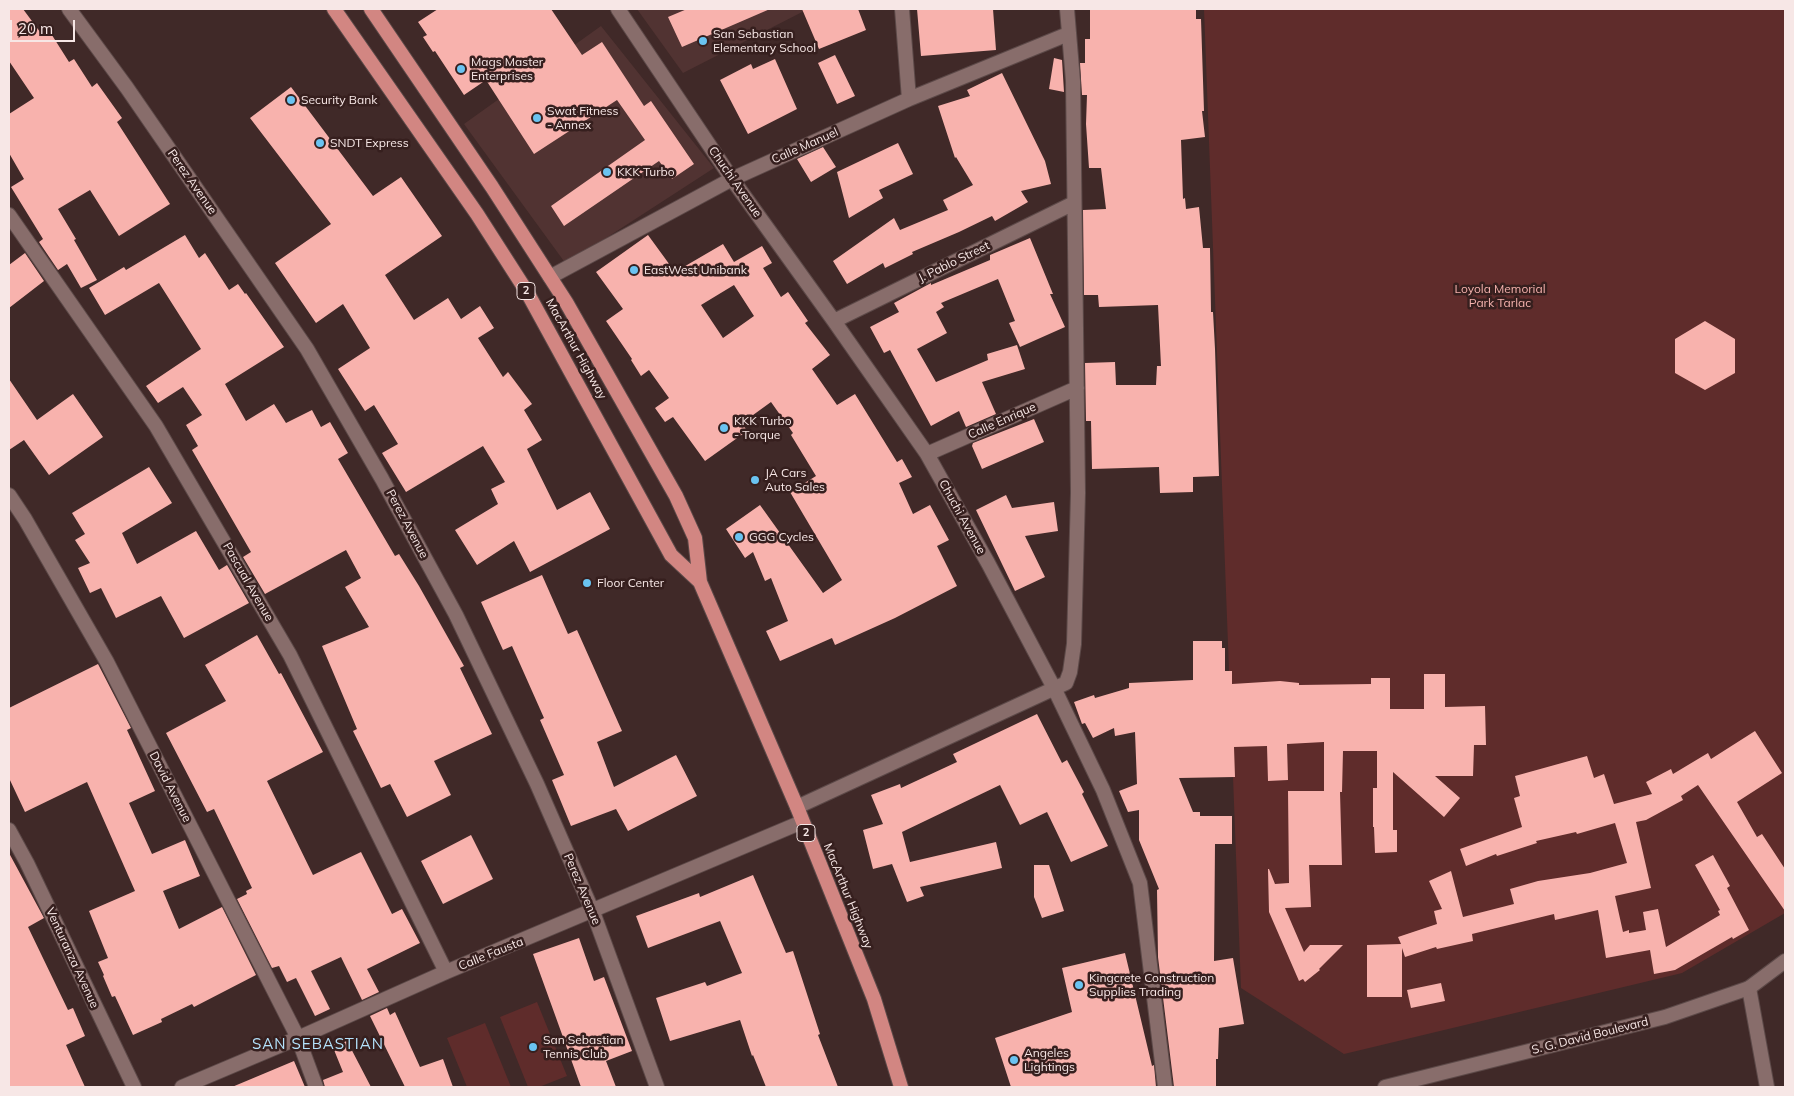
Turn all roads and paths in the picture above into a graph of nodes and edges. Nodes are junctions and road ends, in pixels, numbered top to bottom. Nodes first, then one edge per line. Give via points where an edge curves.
1 (69, 9) edge
2 (334, 9) edge
3 (371, 9) edge
4 (618, 9) edge
5 (902, 9) edge
6 (1067, 9) edge
7 (1068, 34) junction
8 (909, 99) junction
9 (732, 179) junction
10 (1074, 203) junction
11 (9, 215) edge
12 (550, 276) junction
13 (834, 320) junction
14 (1077, 388) junction
15 (927, 454) junction
16 (9, 495) edge
17 (700, 582) junction
18 (1054, 688) junction
19 (797, 807) junction
20 (802, 822) junction
21 (9, 830) edge
22 (592, 912) junction
23 (1785, 961) edge
24 (446, 972) junction
25 (1750, 988) junction
26 (298, 1038) junction
27 (134, 1087) edge
28 (182, 1087) edge
29 (316, 1087) edge
30 (658, 1087) edge
31 (901, 1087) edge
32 (1165, 1087) edge
33 (1385, 1087) edge
34 (1767, 1087) edge

1 - 22 street, Perez Avenue via 128,88 307,349 456,615 537,784
2 - 17 highway, MacArthur Highway / 2 via 477,214 527,292 671,555
3 - 12 highway, MacArthur Highway / 2
4 - 9 street, Chuchi Avenue
5 - 8 street
6 - 7 street
7 - 8 street, Calle Manuel
7 - 10 street via 1073,81
8 - 9 street, Calle Manuel
9 - 12 street, Calle Manuel
9 - 13 street, Chuchi Avenue
10 - 13 street, J. Pablo Street
10 - 14 street
11 - 24 street, Pascual Avenue via 156,426 290,654
12 - 17 highway, MacArthur Highway / 2 via 676,496 695,538
13 - 15 street, Chuchi Avenue
14 - 15 street, Calle Enrique
14 - 18 street via 1074,644 1066,683
15 - 18 street, Chuchi Avenue
16 - 26 street, David Avenue via 26,519 107,662
17 - 19 highway, MacArthur Highway / 2
18 - 19 street
18 - 32 street, Chuchi Avenue via 1103,790 1140,883
19 - 20 highway, MacArthur Highway / 2
20 - 22 street, Calle Fausta
20 - 31 highway, MacArthur Highway / 2 via 874,999
21 - 27 street, Venturanza Avenue
22 - 24 street, Calle Fausta
22 - 30 street, Perez Avenue
23 - 25 street, S. G. David Boulevard
24 - 26 street, Calle Fausta
25 - 33 street, S. G. David Boulevard via 1665,1017
25 - 34 street
26 - 28 street, Calle Fausta
26 - 29 street, David Avenue

